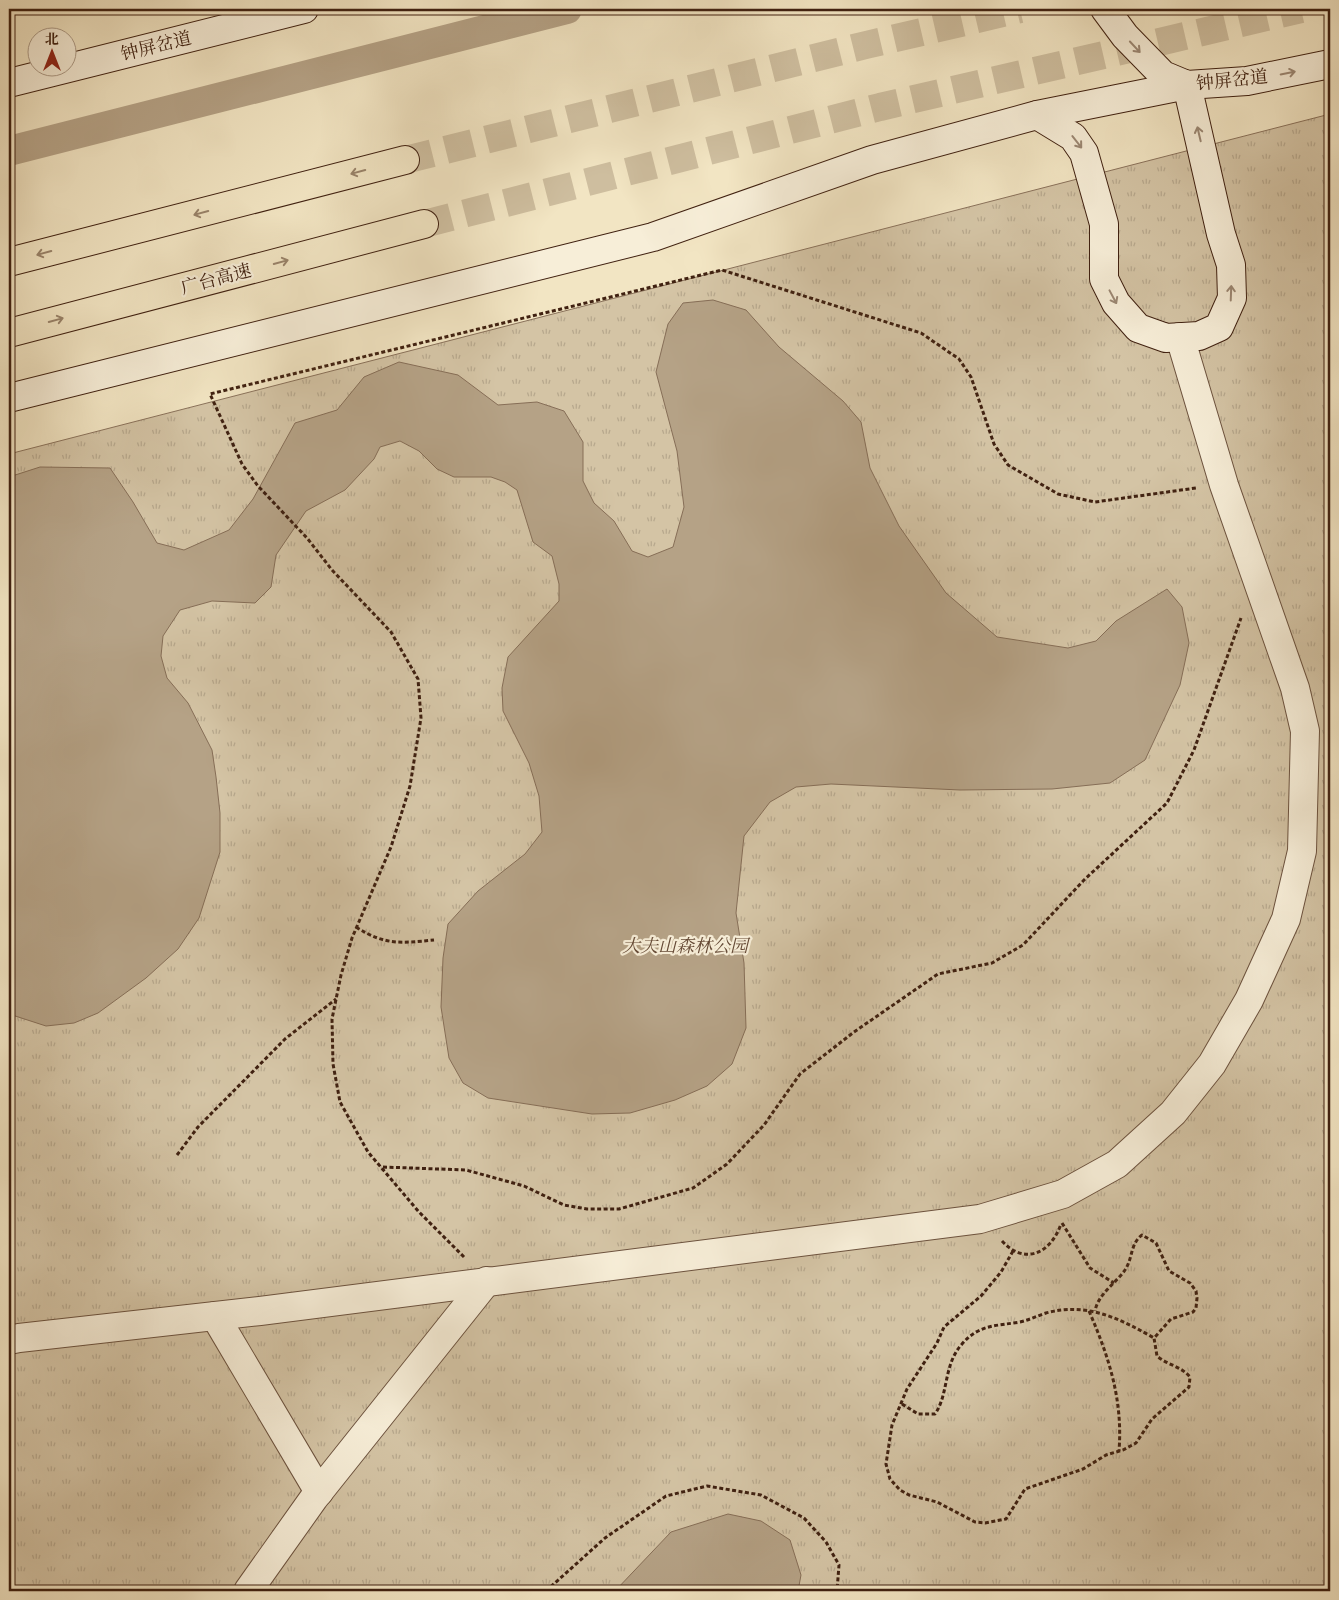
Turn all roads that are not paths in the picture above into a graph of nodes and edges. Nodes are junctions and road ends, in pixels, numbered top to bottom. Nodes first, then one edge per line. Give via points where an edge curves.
1 (304, 9) edge
2 (1105, 9) edge
3 (1330, 64) edge
4 (9, 83) edge
5 (1187, 85) junction
6 (1037, 115) junction
7 (405, 160) tunnel mouth
8 (424, 224) tunnel mouth
9 (9, 262) edge
10 (9, 333) edge
11 (1180, 337) junction
12 (9, 398) edge
13 (487, 1281) junction
14 (215, 1316) junction
15 (9, 1340) edge
16 (319, 1492) junction
17 (248, 1591) edge

1 - 4 street, 钟屏岔道
2 -> 5 street, 钟屏岔道 via 1125,36 1162,75
5 -> 3 street, 钟屏岔道 via 1247,81
5 - 6 street
11 -> 5 street via 1199,336 1219,327 1232,298 1231,265
6 -> 11 street via 1074,136 1084,153 1104,224 1104,279 1116,304 1138,328 1166,338
6 - 12 street via 872,160 652,238
7 -> 9 highway
10 -> 8 highway, 广台高速
11 - 13 street via 1224,485 1295,688 1305,731 1302,851 1286,919 1248,1000 1212,1064 1173,1113 1117,1164 1063,1194 995,1216
13 - 14 street
13 - 16 street
14 - 15 street
14 - 16 street
16 - 17 street

